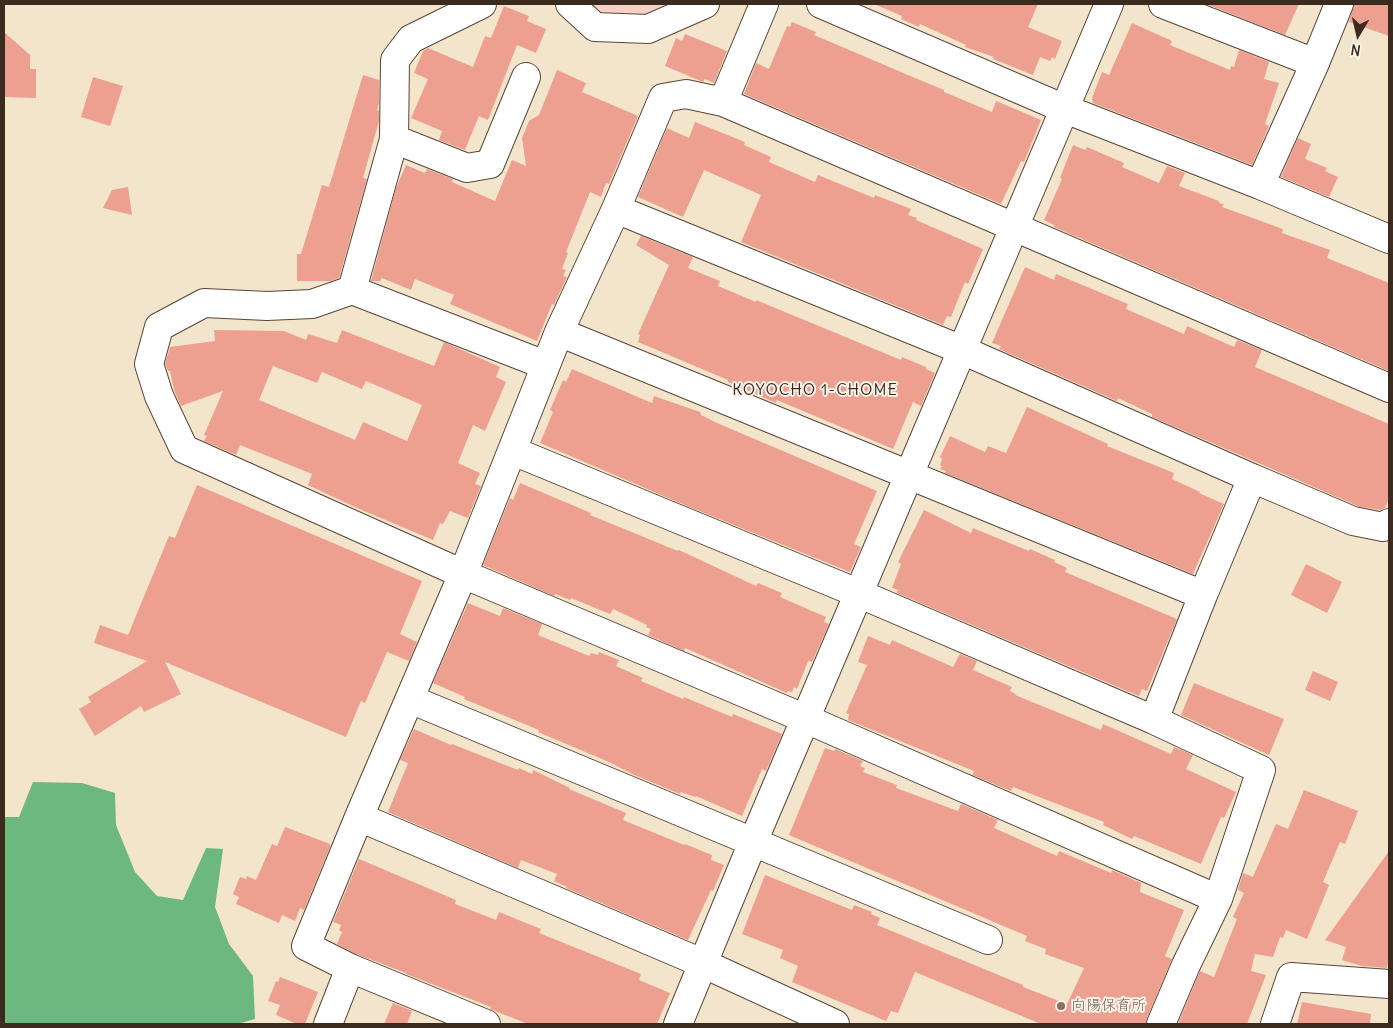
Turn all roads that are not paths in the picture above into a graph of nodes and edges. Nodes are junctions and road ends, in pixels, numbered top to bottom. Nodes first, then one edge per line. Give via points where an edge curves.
1 (482, 4) edge
2 (570, 4) edge
3 (704, 4) edge
4 (764, 4) edge
5 (821, 4) edge
6 (1109, 4) edge
7 (1162, 4) edge
8 (1340, 4) edge
9 (1315, 63) junction
10 (526, 77) dead end
11 (723, 102) junction
12 (1064, 109) junction
13 (394, 139) junction
14 (1260, 185) junction
15 (616, 209) junction
16 (1012, 228) junction
17 (1389, 239) edge
18 (352, 290) junction
19 (559, 332) junction
20 (962, 350) junction
21 (545, 366) junction
22 (1389, 388) edge
23 (513, 451) junction
24 (910, 474) junction
25 (1252, 478) junction
26 (1389, 523) edge
27 (463, 574) junction
28 (860, 594) junction
29 (1203, 595) junction
30 (410, 699) junction
31 (806, 719) junction
32 (1154, 720) junction
33 (359, 817) junction
34 (753, 842) junction
35 (1218, 899) junction
36 (988, 940) dead end
37 (702, 963) junction
38 (350, 968) junction
39 (1389, 984) edge
40 (328, 1024) edge
41 (486, 1024) edge
42 (678, 1024) edge
43 (835, 1024) edge
44 (1161, 1024) edge
45 (1275, 1024) edge

1 - 13 street via 411,39 395,60
2 - 3 street via 594,27 648,29
4 - 11 street
5 - 12 street
6 - 12 street
7 - 9 street
8 - 9 street
9 - 14 street
10 - 13 street via 490,164 467,168
11 - 15 street via 686,94 663,98
11 - 16 street
12 - 14 street
12 - 16 street
13 - 18 street
14 - 17 street
15 - 19 street
15 - 20 street
16 - 20 street
16 - 22 street
18 - 21 street
18 - 27 street via 312,304 204,303 159,328 149,364 159,396 184,449
19 - 21 street
19 - 24 street
20 - 24 street
20 - 25 street
21 - 23 street
23 - 27 street
23 - 28 street
24 - 28 street
24 - 29 street
25 - 26 street via 1353,521 1383,527
25 - 29 street
27 - 30 street
27 - 31 street
28 - 31 street
28 - 32 street
29 - 32 street
30 - 33 street
30 - 34 street
31 - 34 street
31 - 35 street
32 - 35 street via 1262,770
33 - 37 street
33 - 38 street via 306,946
34 - 36 street
34 - 37 street
35 - 44 street
37 - 42 street
37 - 43 street
38 - 40 street
38 - 41 street
39 - 45 street via 1291,977

